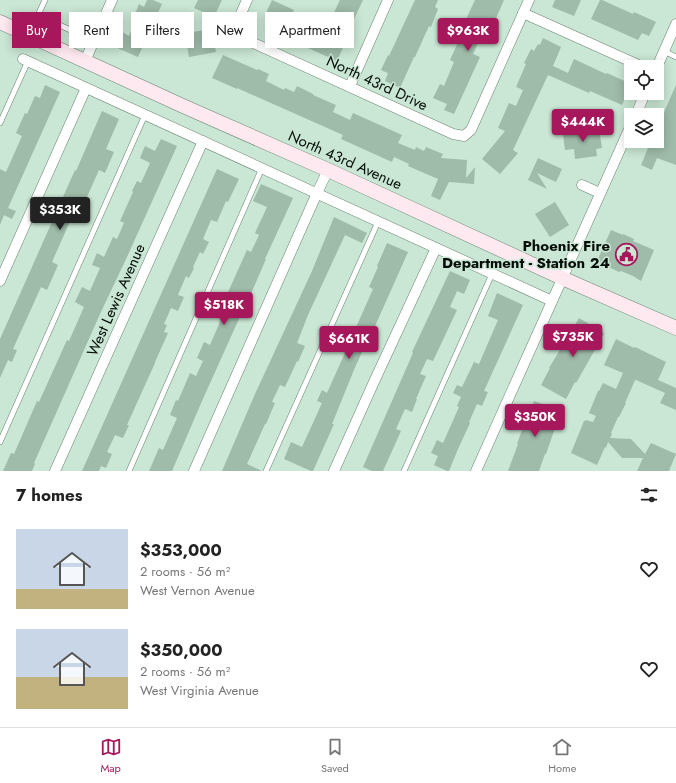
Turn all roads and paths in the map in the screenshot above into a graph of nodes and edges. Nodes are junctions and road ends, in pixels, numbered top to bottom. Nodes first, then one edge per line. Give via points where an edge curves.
1 (45, 0) edge
2 (112, 0) edge
3 (247, 0) edge
4 (388, 0) edge
5 (529, 0) edge
6 (107, 12) edge
7 (524, 13) junction
8 (0, 22) edge
9 (676, 24) edge
10 (69, 29) edge
11 (91, 48) edge
12 (664, 51) junction
13 (676, 56) edge
14 (25, 60) joint
15 (628, 60) edge
16 (660, 60) edge
17 (85, 61) junction
18 (350, 86) junction
19 (86, 88) junction
20 (145, 115) junction
21 (0, 123) edge
22 (624, 140) edge
23 (203, 141) junction
24 (262, 168) junction
25 (328, 170) junction
26 (582, 185) dead end
27 (600, 193) junction
28 (317, 194) junction
29 (378, 222) junction
30 (436, 248) junction
31 (492, 274) junction
32 (562, 278) junction
33 (0, 281) edge
34 (552, 301) junction
35 (676, 328) edge
36 (0, 442) edge
37 (56, 471) edge
38 (129, 471) edge
39 (194, 471) edge
40 (266, 471) edge
41 (334, 471) edge
42 (404, 471) edge
43 (476, 471) edge

1 - 10 lane via 38,15
2 - 6 street
3 - 18 street, North 43rd Drive via 239,18 238,31 249,41
4 - 18 street
5 - 7 street
7 - 15 street
7 - 18 street, North 43rd Drive via 471,130 464,136 453,134
8 - 17 main road, North 43rd Avenue
9 - 12 street
11 - 17 street
12 - 13 lane
12 - 16 street
14 - 19 street
14 - 21 lane
17 - 25 main road, North 43rd Avenue
19 - 20 street
19 - 33 street
20 - 23 street
20 - 36 lane
22 - 27 street
23 - 24 street
23 - 37 street, West Lewis Avenue
24 - 28 street
24 - 38 lane
25 - 28 street
25 - 32 main road, North 43rd Avenue
26 - 27 street
27 - 32 street
28 - 29 street
28 - 39 street
29 - 30 street
29 - 40 lane
30 - 31 street
30 - 41 street
31 - 34 street
31 - 42 lane
32 - 34 street
32 - 35 main road, North 43rd Avenue
34 - 43 street

